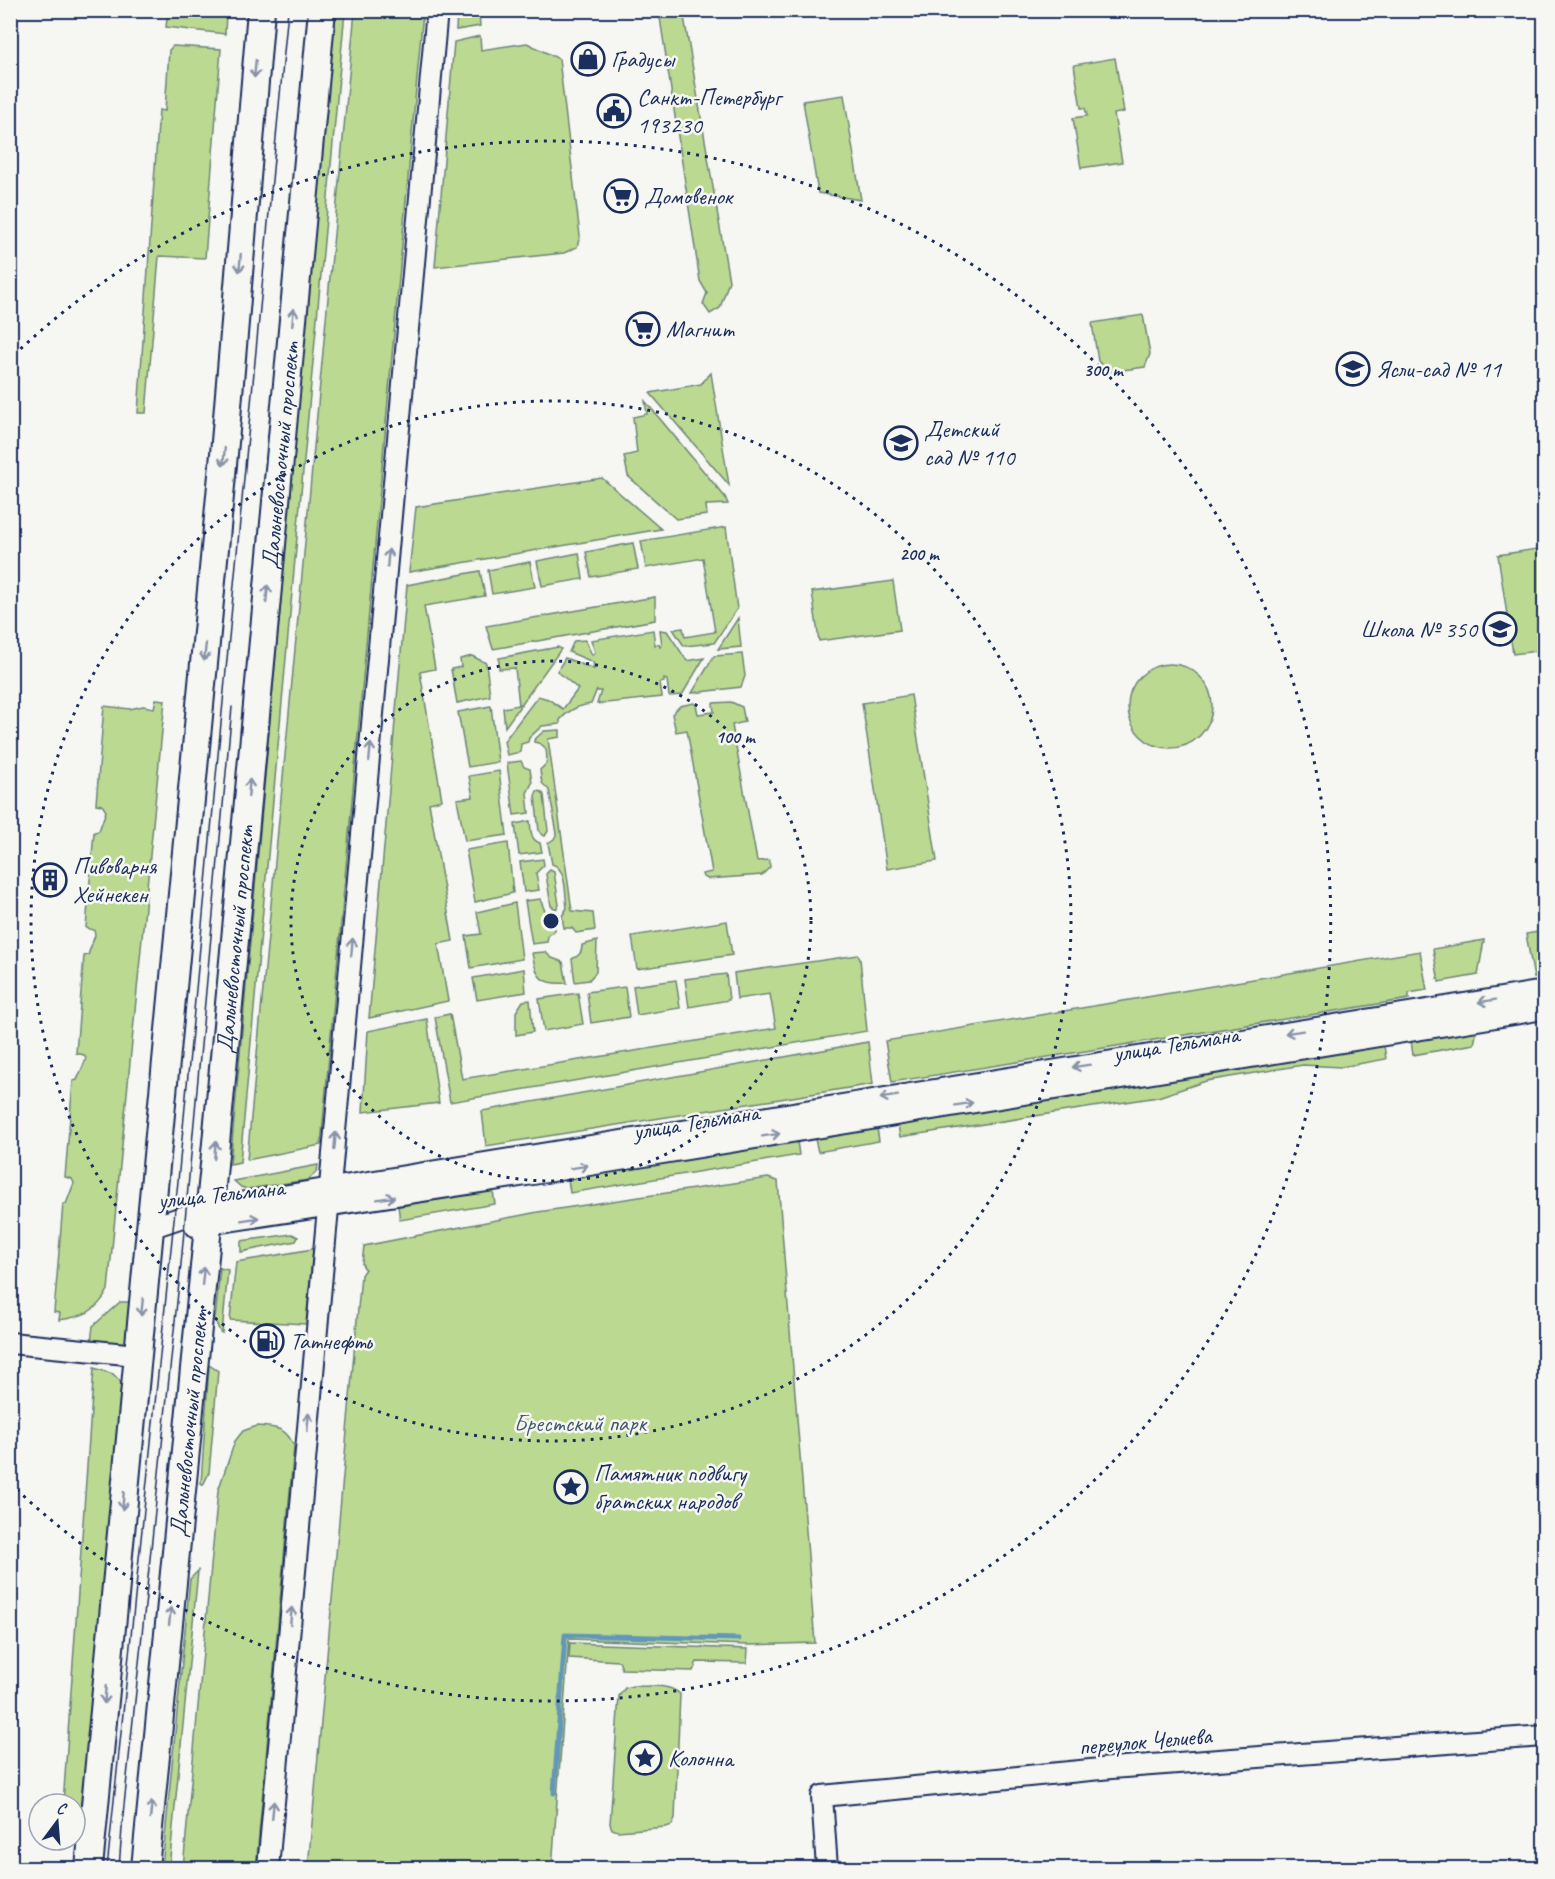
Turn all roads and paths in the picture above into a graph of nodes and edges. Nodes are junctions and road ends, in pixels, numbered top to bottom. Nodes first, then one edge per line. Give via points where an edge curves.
1 (261, 10) edge
2 (322, 10) edge
3 (437, 10) edge
4 (1545, 992) edge
5 (1545, 1009) edge
6 (330, 1198) junction
7 (208, 1217) junction
8 (150, 1228) junction
9 (10, 1344) edge
10 (137, 1355) junction
11 (1545, 1736) edge
12 (89, 1869) edge
13 (145, 1869) edge
14 (268, 1869) edge
15 (827, 1869) edge

1 -> 8 main road via 223,466
7 -> 2 main road, Дальневосточный проспект
6 -> 3 street
4 -> 6 street, улица Тельмана
6 -> 5 street, улица Тельмана
6 - 7 street, улица Тельмана
14 -> 6 street
7 - 8 street, улица Тельмана
13 -> 7 main road, Дальневосточный проспект
8 -> 10 main road
9 - 10 street
10 -> 12 main road
11 - 15 street, переулок Челиева via 1111,1768 822,1796

